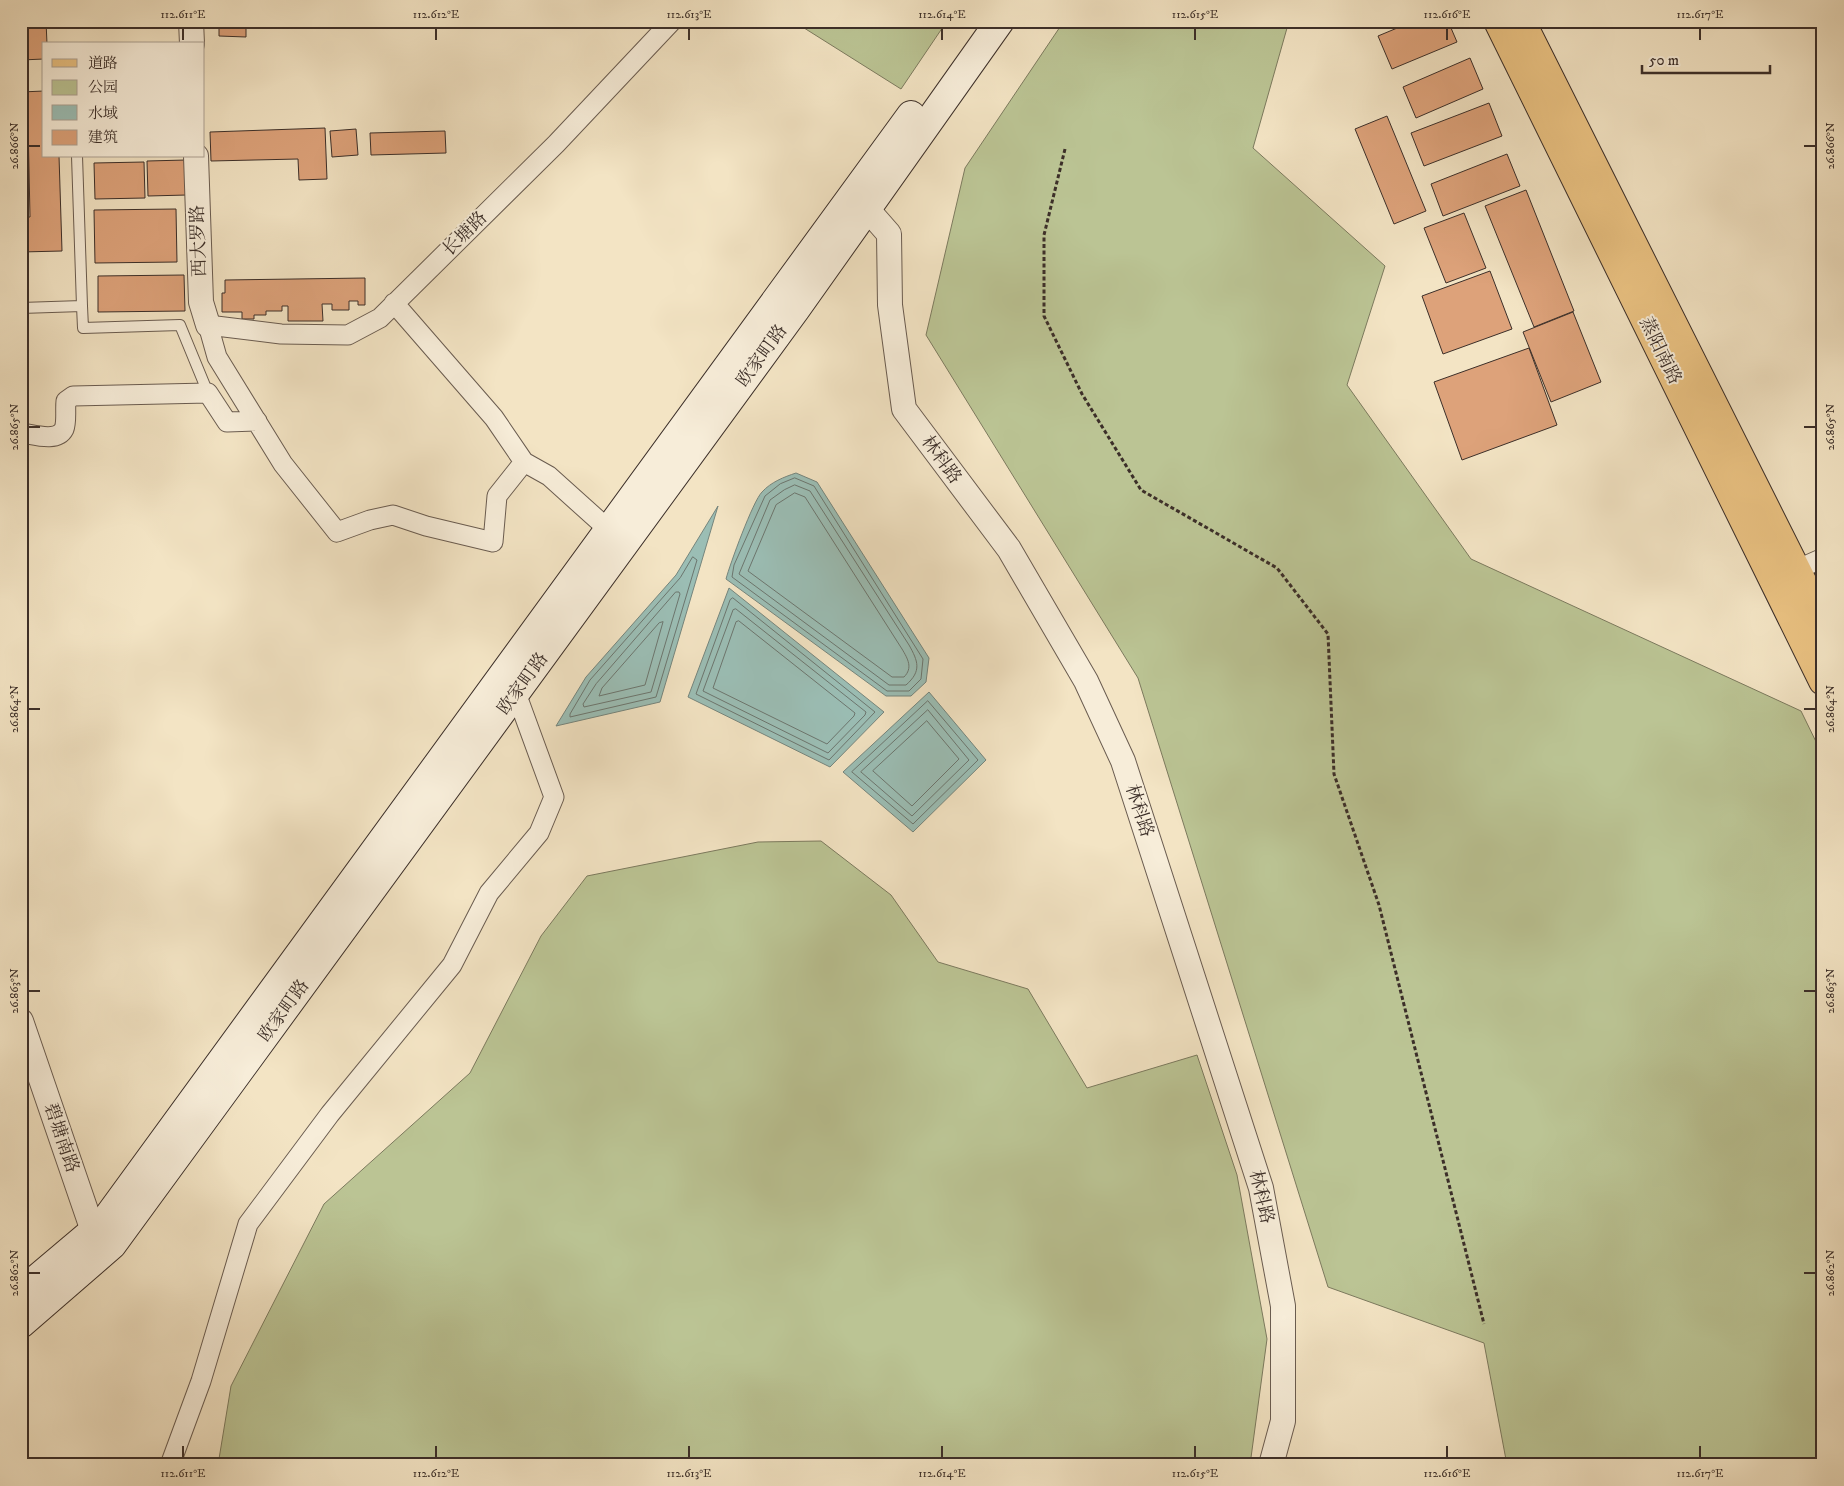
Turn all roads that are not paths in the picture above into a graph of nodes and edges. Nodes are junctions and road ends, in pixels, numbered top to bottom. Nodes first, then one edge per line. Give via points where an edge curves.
1 (191, 21) edge
2 (672, 21) edge
3 (980, 21) edge
4 (1000, 21) edge
5 (1498, 21) edge
6 (1521, 21) edge
7 (192, 42) edge
8 (77, 158) edge
9 (196, 158) edge
10 (868, 210) junction
11 (394, 303) junction
12 (82, 306) junction
13 (21, 308) edge
14 (208, 325) junction
15 (208, 393) junction
16 (256, 421) junction
17 (21, 432) edge
18 (524, 462) junction
19 (609, 530) junction
20 (1823, 558) edge
21 (1796, 570) junction
22 (1823, 623) edge
23 (1823, 682) edge
24 (516, 693) junction
25 (21, 1021) edge
26 (21, 1069) edge
27 (92, 1248) junction
28 (21, 1292) edge
29 (21, 1324) edge
30 (170, 1465) edge
31 (1271, 1465) edge

1 - 7 street
2 - 11 street, 长塘路 via 556,144
3 - 19 main road, 欧家町路
4 - 10 main road, 欧家町路
5 - 23 main road, 蒸阳南路
6 - 21 main road, 蒸阳南路
8 - 12 lane
9 - 14 street, 西大罗路 via 201,302
10 - 24 main road, 欧家町路
10 - 31 street, 林科路 via 889,234 890,305 904,409 1009,549 1091,690 1123,762 1261,1188 1283,1306 1283,1421
11 - 14 street, 长塘路 via 380,318 348,335 281,334
11 - 18 street via 494,418
12 - 13 lane
12 - 15 lane via 83,328 180,325
14 - 16 street via 217,357
15 - 16 street via 227,422
15 - 17 street via 73,396 66,401 64,429 59,434 46,437
16 - 18 street via 283,464 337,532 393,515 493,542 498,496
18 - 19 street via 549,476
19 - 27 main road, 欧家町路 via 104,1222
20 - 21 street
21 - 22 main road, 蒸阳南路
24 - 27 main road, 欧家町路
24 - 30 street via 554,797 539,833 489,893 452,965 330,1114 248,1224 201,1381
25 - 27 street, 碧塘南路
26 - 27 street, 碧塘南路
27 - 28 main road, 欧家町路
27 - 29 main road, 欧家町路

